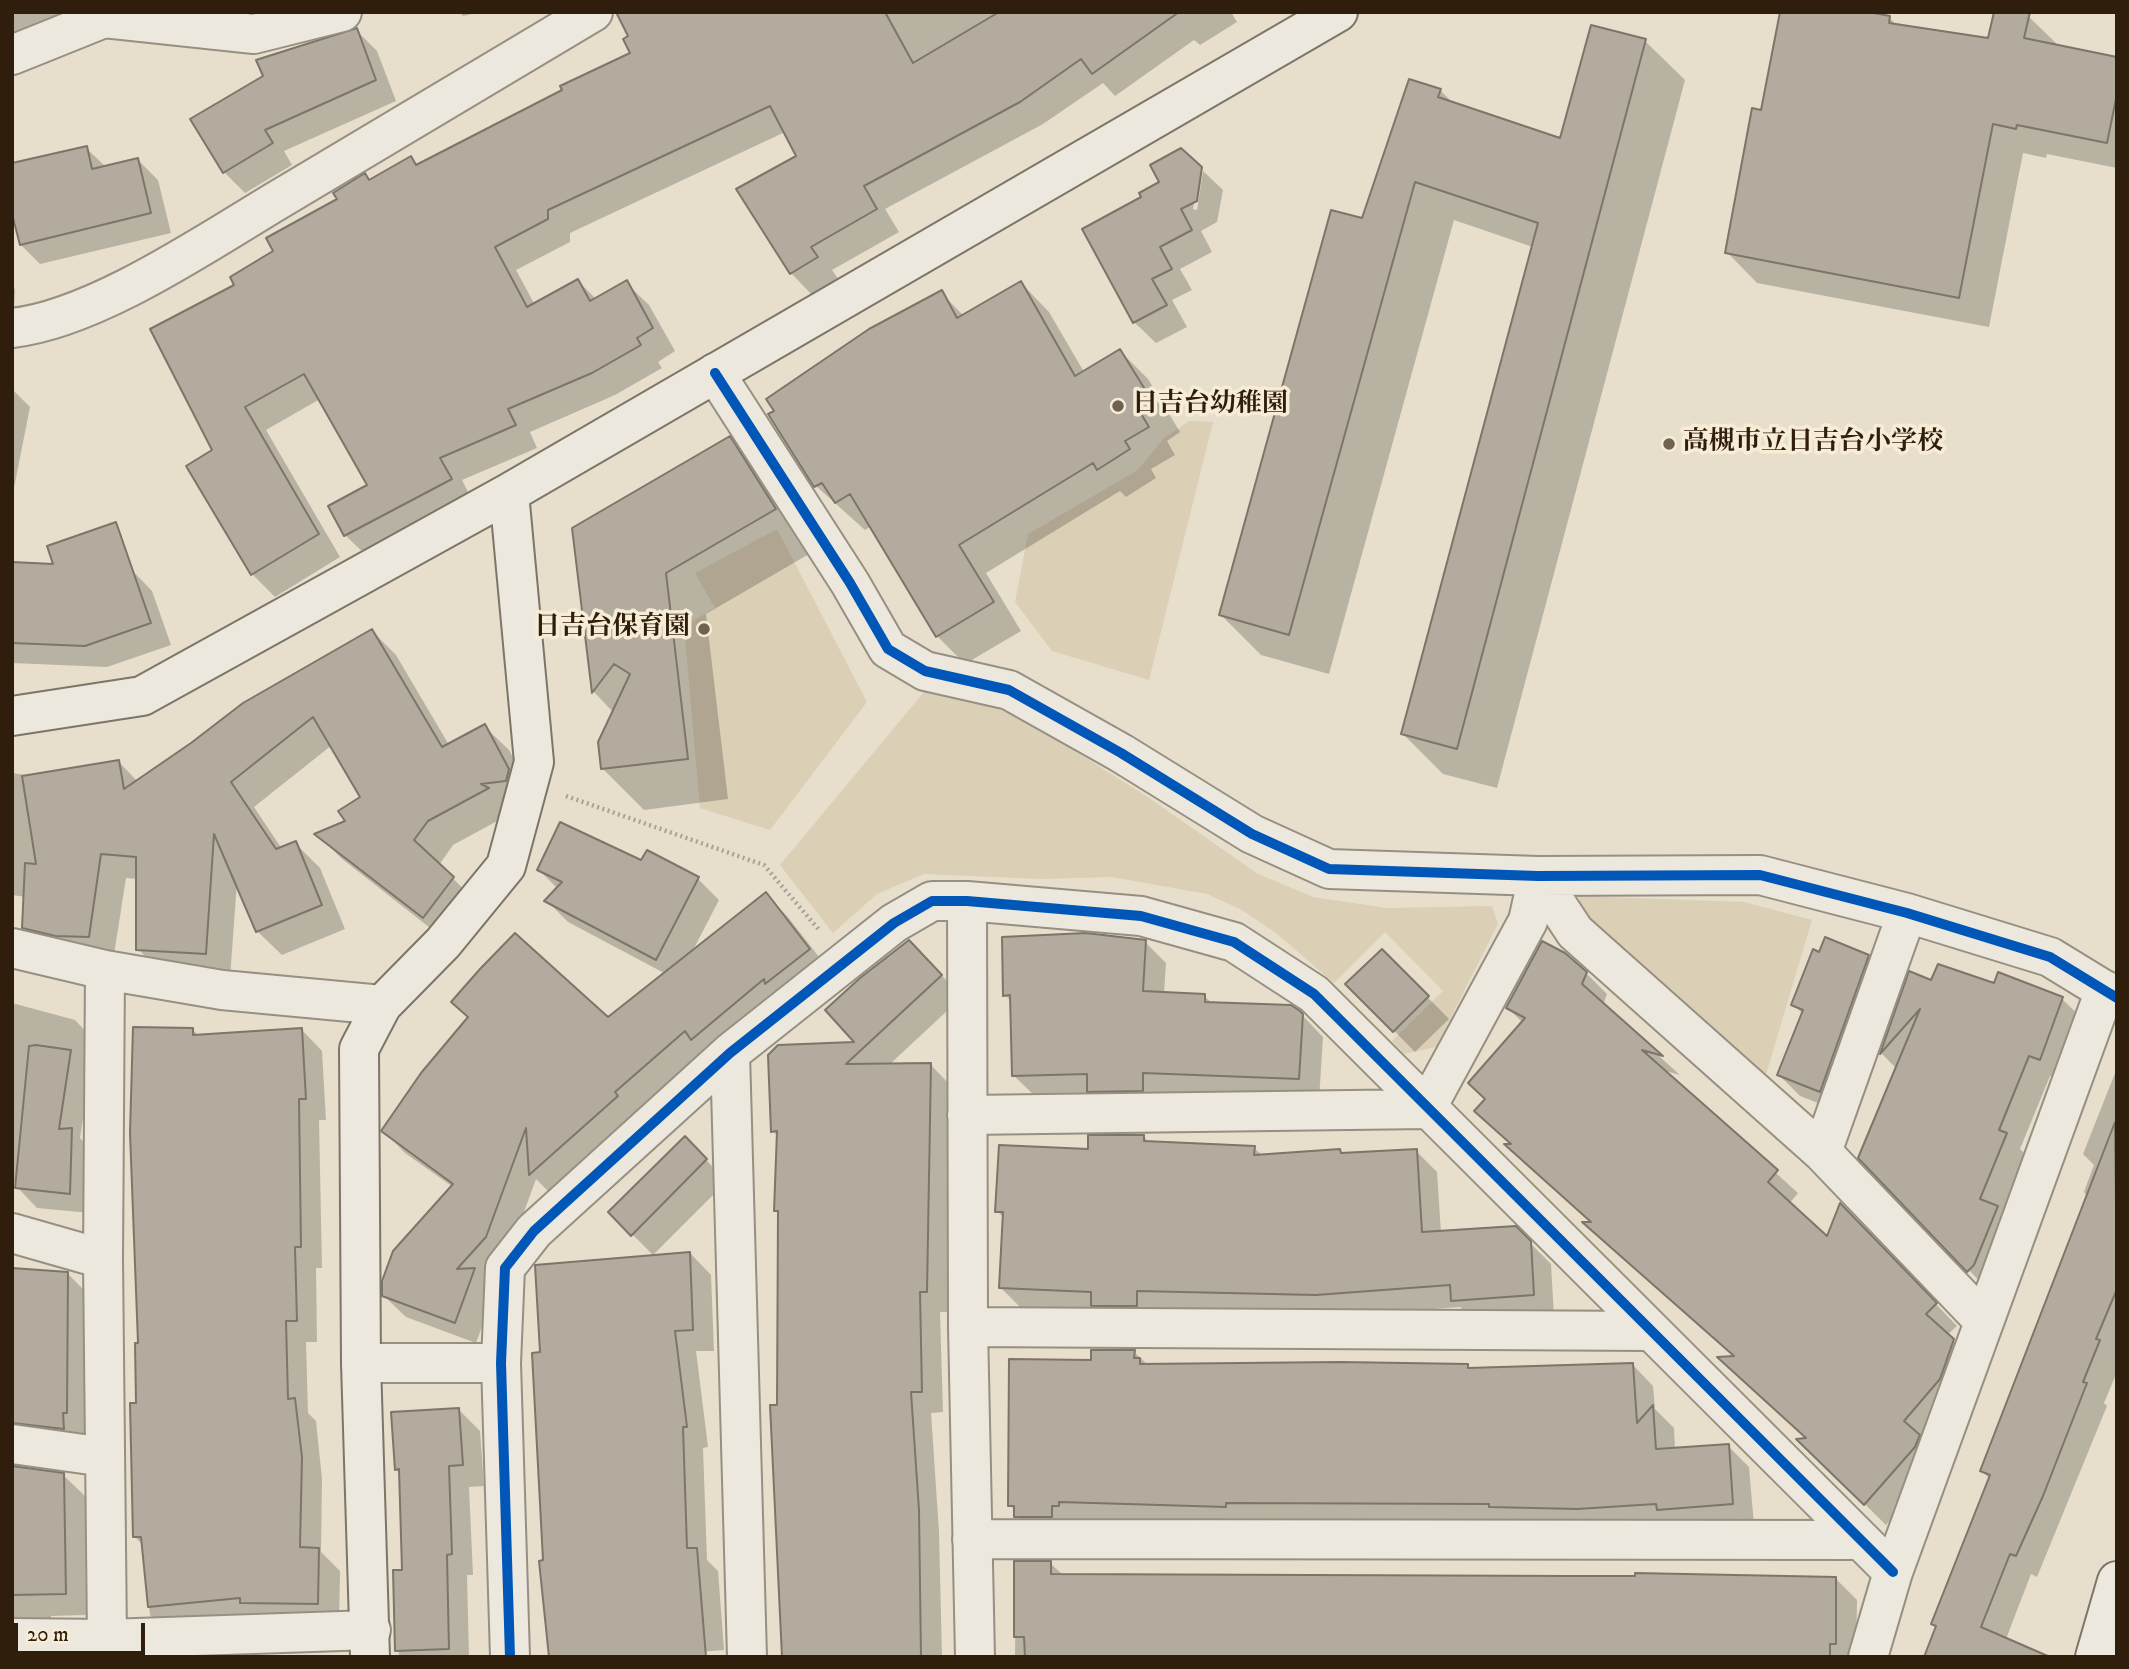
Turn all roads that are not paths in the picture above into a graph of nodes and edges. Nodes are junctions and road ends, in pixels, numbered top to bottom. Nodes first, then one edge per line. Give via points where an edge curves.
1 (342, 12) edge
2 (593, 12) edge
3 (1338, 12) edge
4 (12, 55) edge
5 (12, 327) edge
6 (715, 373) junction
7 (509, 493) junction
8 (12, 716) edge
9 (1538, 876) junction
10 (967, 901) junction
11 (1907, 913) junction
12 (12, 948) edge
13 (105, 970) junction
14 (2111, 994) edge
15 (382, 1005) junction
16 (730, 1054) junction
17 (1426, 1109) junction
18 (967, 1115) junction
19 (1822, 1152) junction
20 (12, 1233) edge
21 (103, 1259) junction
22 (1984, 1321) junction
23 (968, 1327) junction
24 (1650, 1331) junction
25 (361, 1363) junction
26 (501, 1363) junction
27 (12, 1444) edge
28 (105, 1457) junction
29 (972, 1539) junction
30 (1861, 1540) junction
31 (1893, 1572) junction
32 (2117, 1581) edge
33 (12, 1638) edge
34 (107, 1639) junction
35 (371, 1643) edge
36 (510, 1657) edge
37 (747, 1657) edge
38 (975, 1657) edge
39 (1868, 1657) edge
40 (2095, 1657) edge

1 - 4 street via 254,34 104,18
2 - 5 street via 220,235 98,302 34,325
3 - 6 street
6 - 7 street
6 - 9 street via 888,649 925,671 1009,690 1252,834 1329,869
7 - 8 street via 142,696
7 - 15 street via 534,762 529,783 506,866 443,943
9 - 11 street via 1760,875
9 - 17 street via 1528,921
9 - 19 street via 1575,932
10 - 16 street via 932,901 894,923
10 - 17 street via 1141,916 1234,942 1314,994
10 - 18 street
11 - 14 street via 2050,957
11 - 19 street
12 - 13 street
13 - 15 street via 222,990
13 - 21 street
14 - 22 street
15 - 25 street via 359,1049
16 - 26 street via 534,1231 505,1268
16 - 37 street
17 - 18 street
17 - 24 street
18 - 23 street
19 - 22 street
20 - 21 street
21 - 28 street
22 - 31 street
23 - 24 street
23 - 29 street
24 - 30 street
25 - 26 street
25 - 35 street
26 - 36 street
27 - 28 street
28 - 34 street
29 - 30 street
29 - 38 street
30 - 31 street
31 - 39 street
32 - 40 street
33 - 34 street
34 - 35 street

